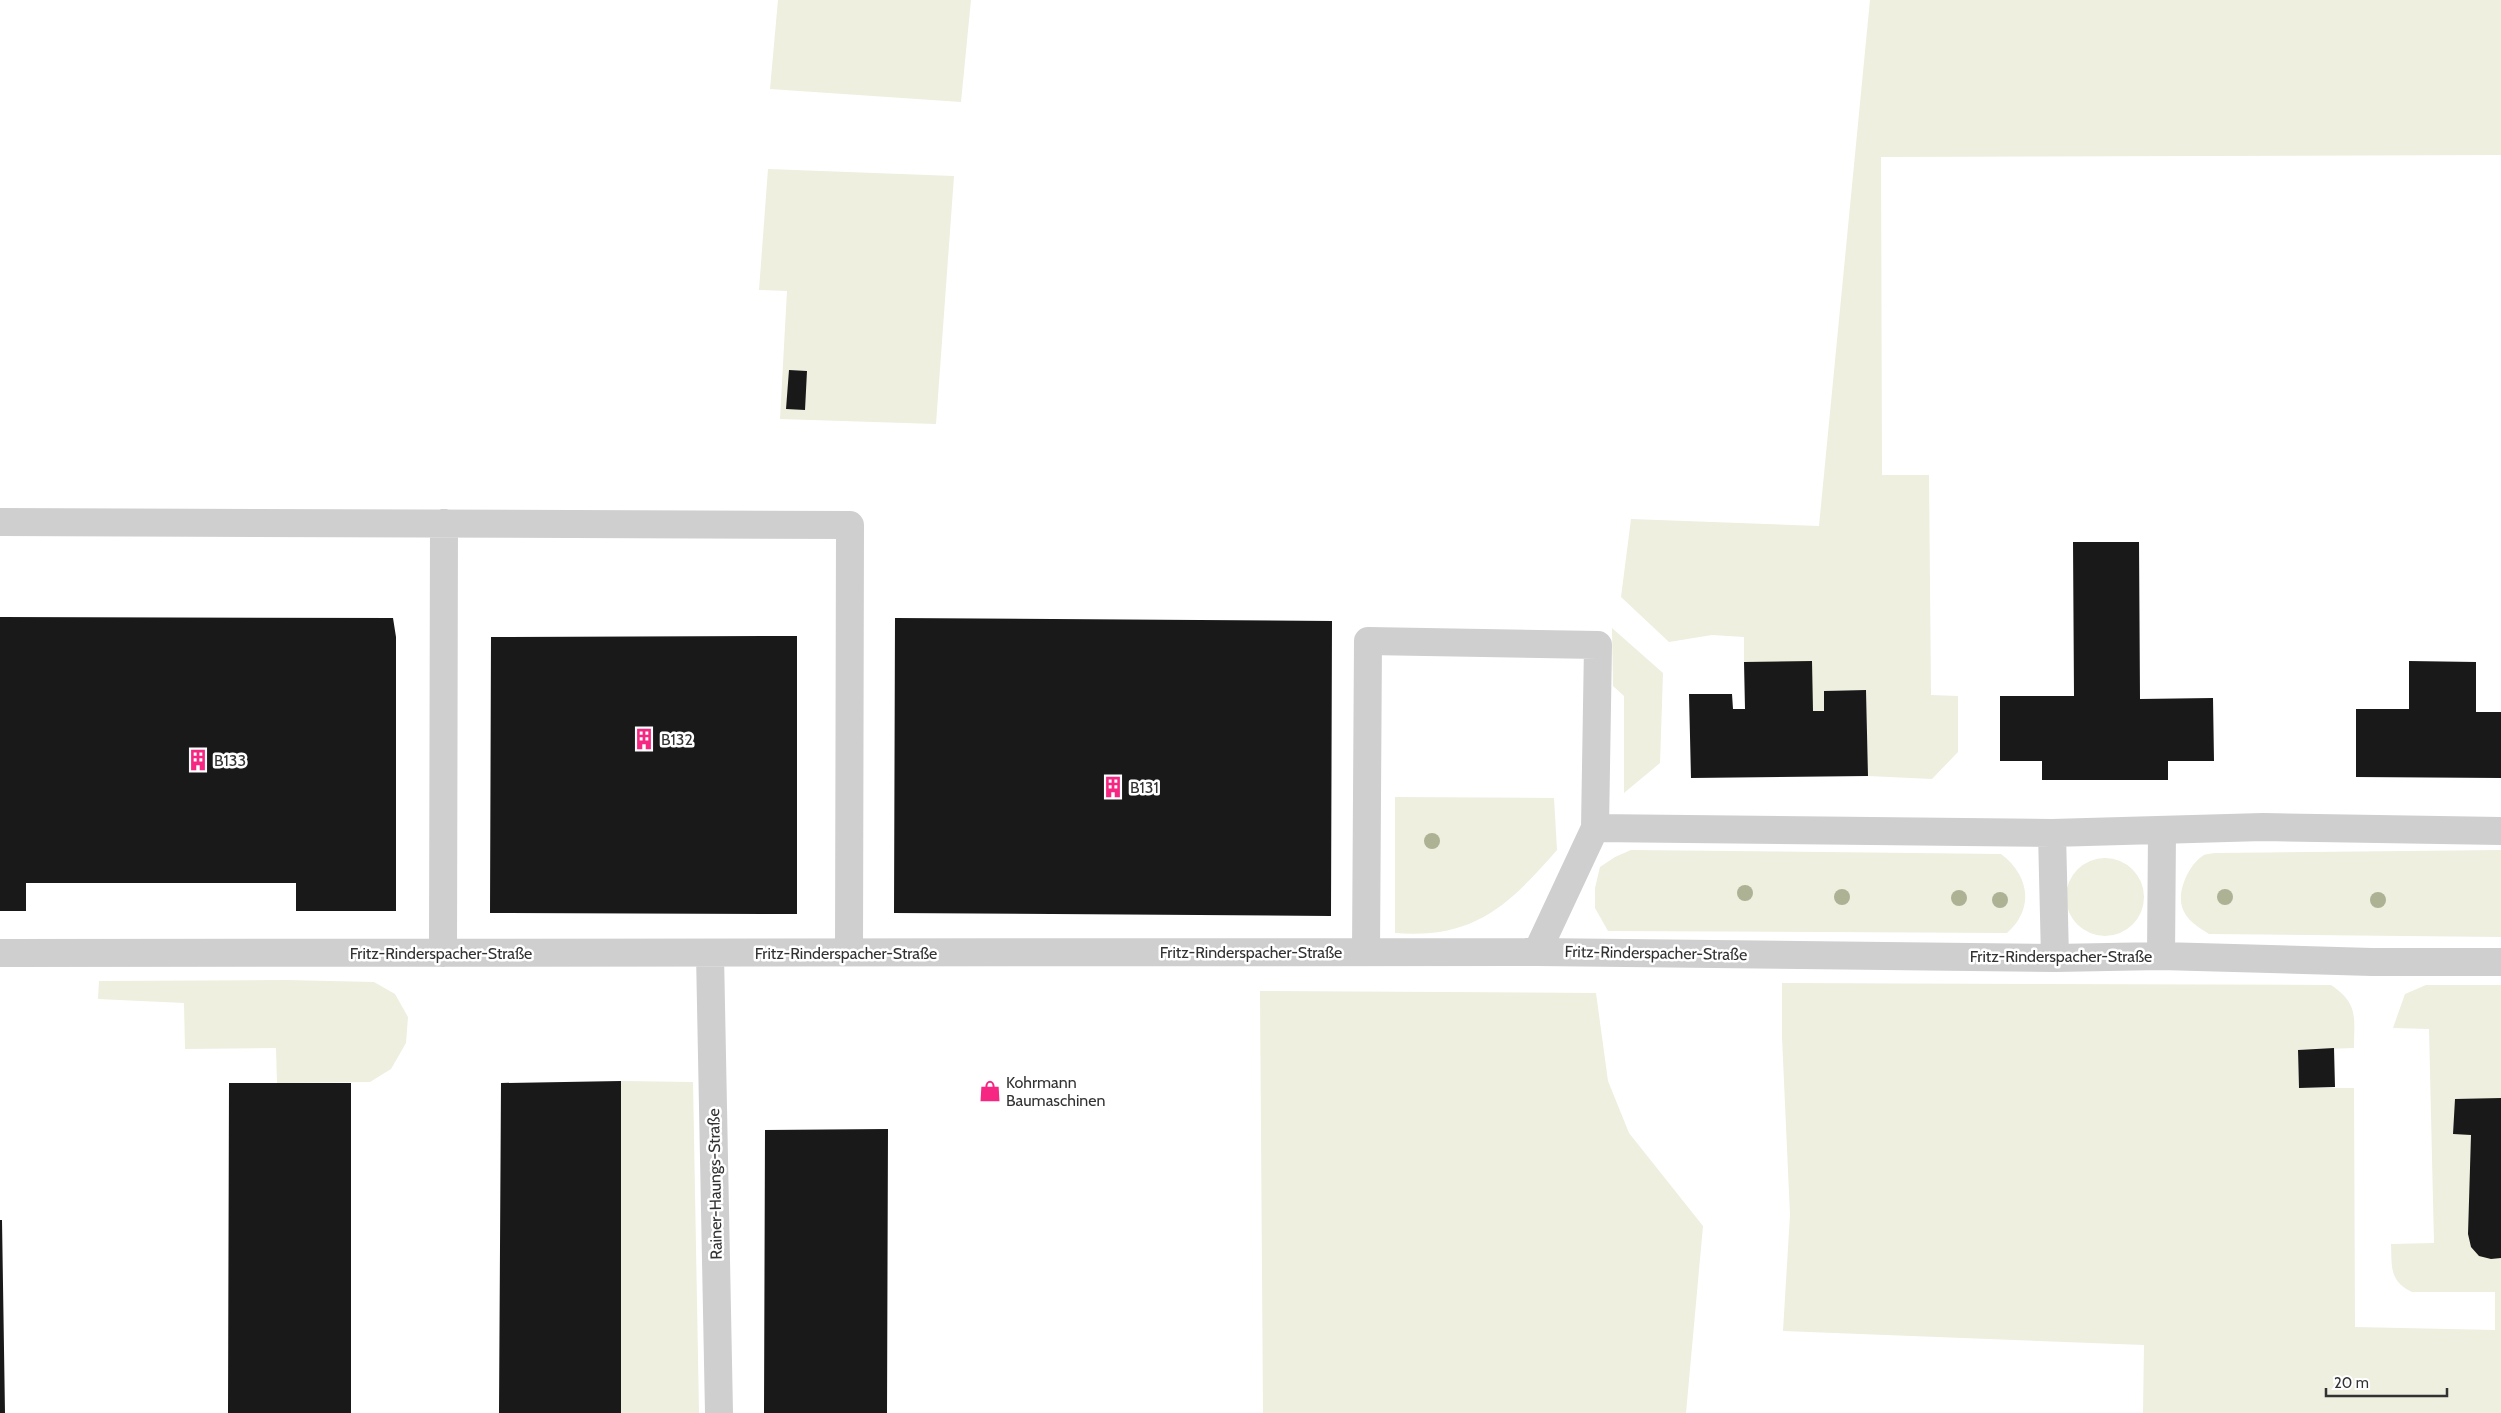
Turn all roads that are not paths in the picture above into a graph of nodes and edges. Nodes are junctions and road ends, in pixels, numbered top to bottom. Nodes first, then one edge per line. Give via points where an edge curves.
1 (0, 522) edge
2 (444, 523) junction
3 (1595, 828) junction
4 (2162, 831) junction
5 (2501, 831) edge
6 (2052, 834) junction
7 (849, 952) junction
8 (1366, 952) junction
9 (1537, 952) junction
10 (0, 953) edge
11 (443, 953) junction
12 (710, 954) junction
13 (2162, 956) junction
14 (2055, 958) junction
15 (2501, 962) edge
16 (719, 1413) edge

1 - 2 street
2 - 7 street via 850,524
2 - 11 street
3 - 6 street
3 - 8 street via 1598,644 1368,641
3 - 9 street
4 - 5 street via 2262,827
4 - 6 street
4 - 13 street
6 - 14 street
7 - 8 street, Fritz-Rinderspacher-Straße
7 - 12 street, Fritz-Rinderspacher-Straße
8 - 9 street, Fritz-Rinderspacher-Straße
9 - 14 street, Fritz-Rinderspacher-Straße
10 - 11 street, Fritz-Rinderspacher-Straße
11 - 12 street, Fritz-Rinderspacher-Straße
12 - 16 street, Rainer-Haungs-Straße
13 - 14 street, Fritz-Rinderspacher-Straße
13 - 15 street, Fritz-Rinderspacher-Straße

